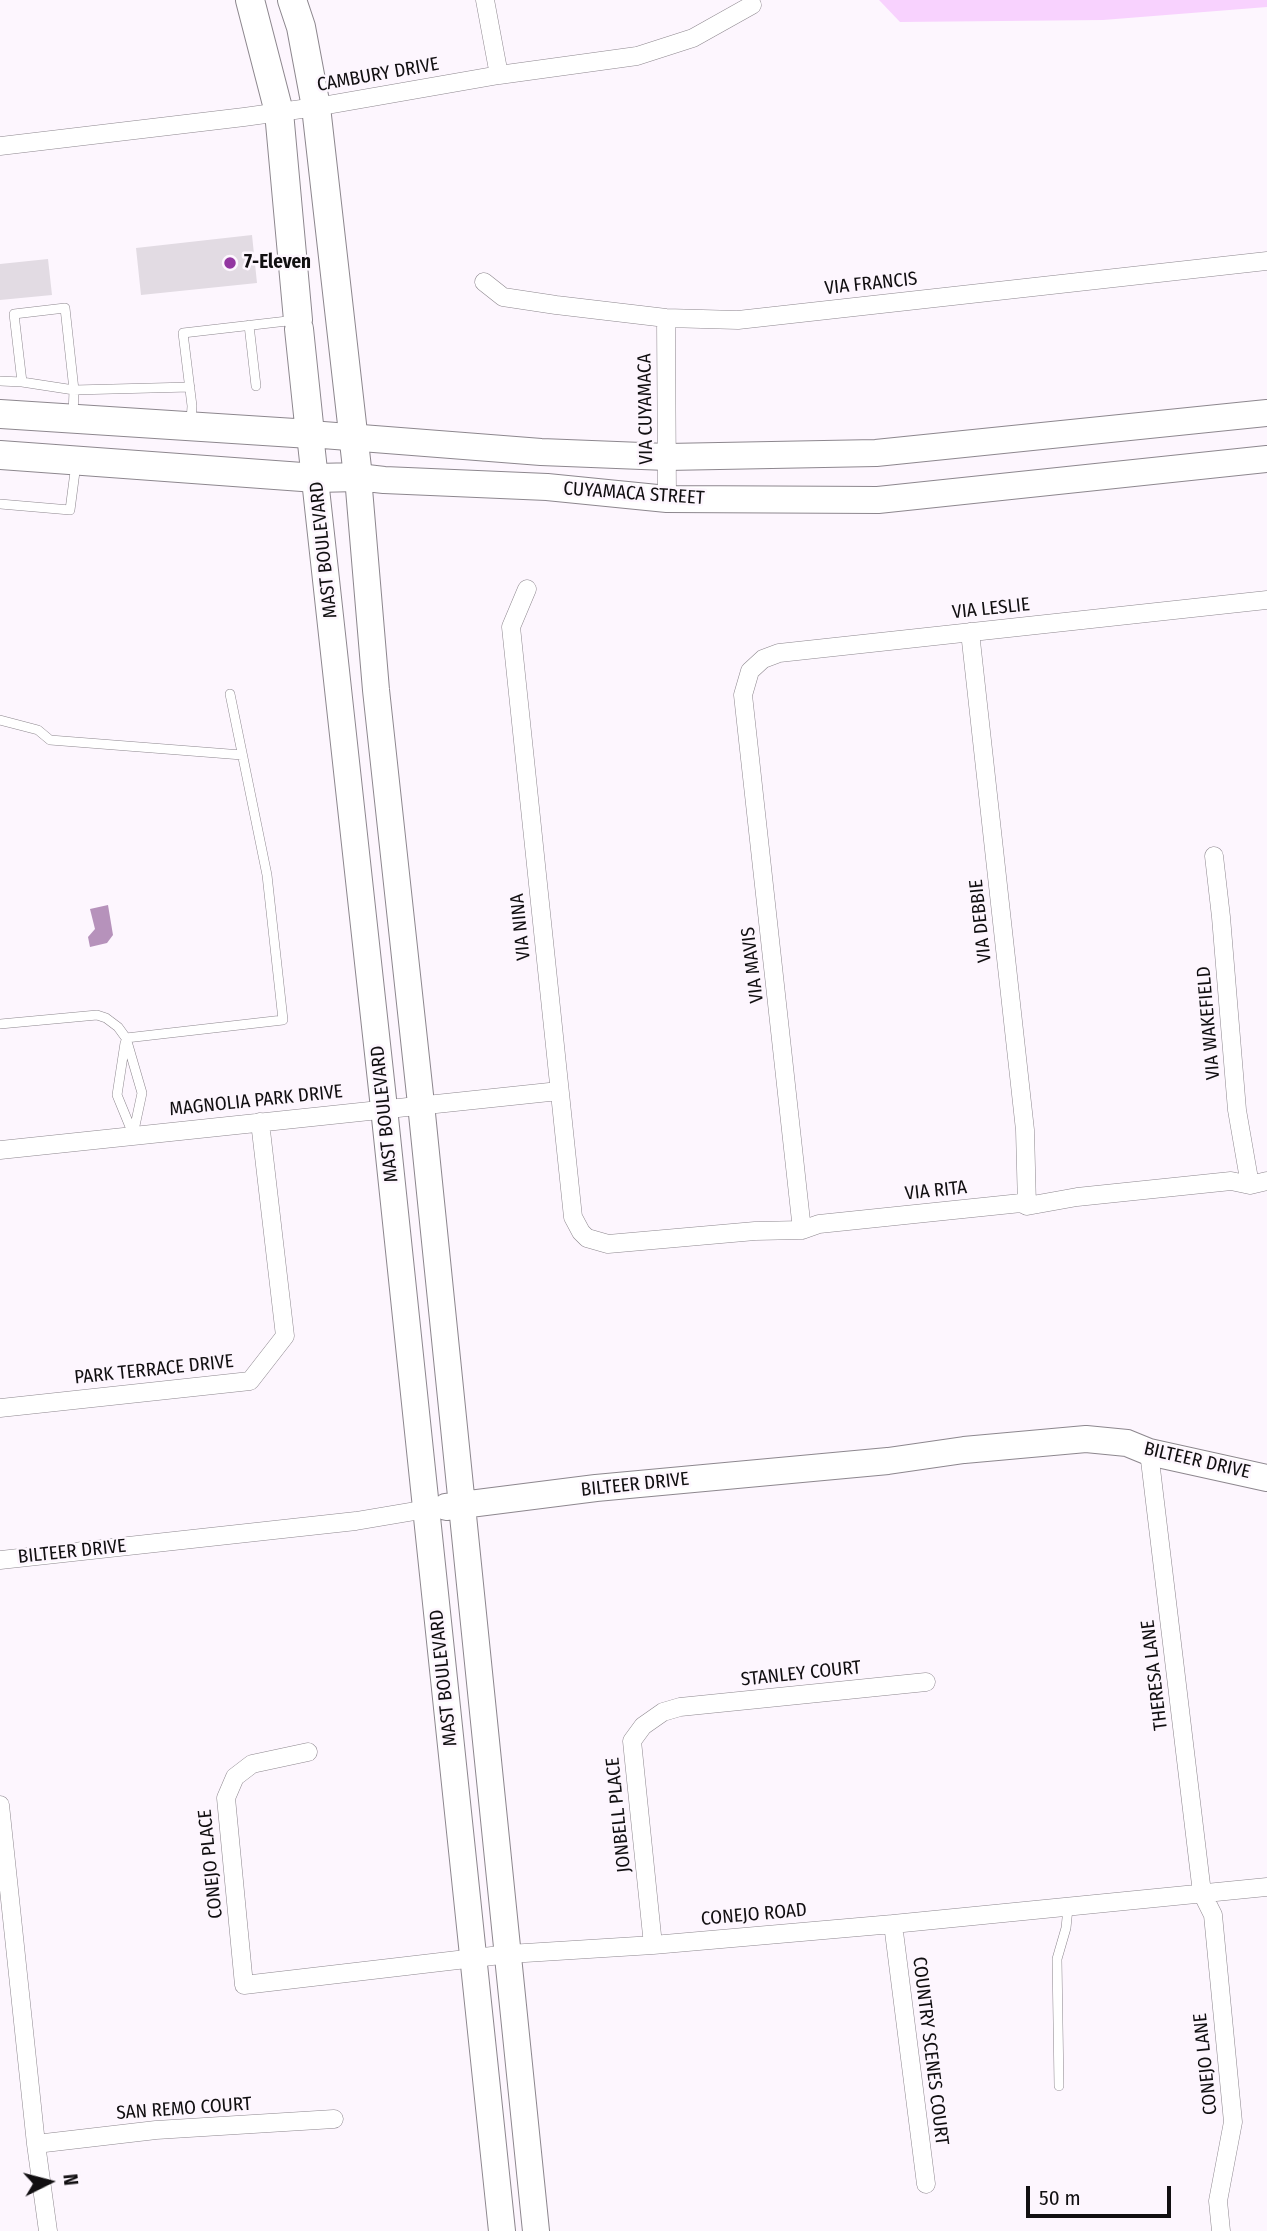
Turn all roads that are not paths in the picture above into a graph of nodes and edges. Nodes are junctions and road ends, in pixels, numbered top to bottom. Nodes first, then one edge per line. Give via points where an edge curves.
1 (250, 0) edge
2 (292, 0) edge
3 (485, 0) edge
4 (752, 5) dead end
5 (499, 75) junction
6 (316, 107) junction
7 (279, 112) junction
8 (0, 146) edge
9 (1267, 261) edge
10 (484, 282) dead end
11 (666, 318) junction
12 (298, 324) junction
13 (249, 325) junction
14 (0, 381) edge
15 (22, 382) junction
16 (256, 386) dead end
17 (190, 387) junction
18 (74, 390) junction
19 (1267, 413) edge
20 (0, 414) edge
21 (73, 419) junction
22 (191, 426) junction
23 (310, 434) junction
24 (353, 437) junction
25 (0, 455) edge
26 (667, 457) junction
27 (1267, 459) edge
28 (76, 460) junction
29 (358, 477) junction
30 (316, 478) junction
31 (667, 499) junction
32 (0, 504) edge
33 (527, 589) dead end
34 (1267, 600) edge
35 (970, 632) junction
36 (230, 694) dead end
37 (743, 695) joint
38 (0, 720) edge
39 (242, 755) junction
40 (1214, 856) dead end
41 (0, 1024) edge
42 (125, 1038) junction
43 (559, 1091) junction
44 (421, 1104) junction
45 (384, 1108) junction
46 (260, 1122) junction
47 (133, 1135) junction
48 (0, 1150) edge
49 (1259, 1183) edge
50 (1027, 1206) junction
51 (802, 1230) junction
52 (608, 1244) joint
53 (0, 1408) edge
54 (1149, 1452) junction
55 (1267, 1478) edge
56 (462, 1504) junction
57 (427, 1509) junction
58 (0, 1560) edge
59 (926, 1682) dead end
60 (680, 1707) joint
61 (308, 1752) dead end
62 (0, 1804) edge
63 (1267, 1887) edge
64 (1202, 1893) junction
65 (1068, 1908) junction
66 (893, 1924) junction
67 (653, 1945) junction
68 (509, 1954) junction
69 (473, 1958) junction
70 (244, 1985) joint
71 (1059, 2086) dead end
72 (334, 2119) dead end
73 (36, 2144) junction
74 (926, 2184) dead end
75 (48, 2231) edge
76 (502, 2231) edge
77 (536, 2231) edge
78 (1221, 2231) edge

1 - 7 main road, MAST BOULEVARD
2 - 6 main road, MAST BOULEVARD
3 - 5 street
4 - 5 street, CAMBURY DRIVE via 693,38 637,56
5 - 6 street, CAMBURY DRIVE
6 - 7 street, CAMBURY DRIVE
6 - 24 main road, MAST BOULEVARD
7 - 8 street, CAMBURY DRIVE
7 - 12 main road, MAST BOULEVARD
9 - 11 street, VIA FRANCIS via 738,320
10 - 11 street, VIA FRANCIS via 503,297
11 - 26 street, VIA CUYAMACA
12 - 13 lane
12 - 23 main road, MAST BOULEVARD
13 - 16 lane
13 - 17 lane via 183,333
14 - 15 lane
15 - 18 lane
15 - 18 lane via 14,314 65,308
17 - 18 lane
17 - 22 lane
18 - 21 lane
19 - 26 main road, CUYAMACA STREET via 876,453
20 - 21 main road, CUYAMACA STREET
21 - 22 main road, CUYAMACA STREET
22 - 23 main road, CUYAMACA STREET
23 - 24 main road, CUYAMACA STREET
23 - 30 main road, MAST BOULEVARD
24 - 26 main road, CUYAMACA STREET
24 - 29 main road, MAST BOULEVARD
25 - 28 main road, CUYAMACA STREET
26 - 31 street, VIA CUYAMACA
27 - 31 main road, CUYAMACA STREET via 878,500
28 - 30 main road, CUYAMACA STREET
28 - 32 lane via 70,510
29 - 30 main road, CUYAMACA STREET
29 - 31 main road, CUYAMACA STREET
29 - 44 main road, MAST BOULEVARD
30 - 45 main road, MAST BOULEVARD
33 - 43 street, VIA NINA via 511,627
34 - 35 street, VIA LESLIE
35 - 37 street, VIA LESLIE via 771,655 750,671
35 - 50 street, VIA DEBBIE via 1025,1130
36 - 39 lane
37 - 51 street, VIA MAVIS
38 - 39 lane via 38,730 50,740
39 - 42 lane via 267,875 284,1020
40 - 49 street, VIA WAKEFIELD via 1237,1111
41 - 42 lane via 97,1015 118,1027
42 - 47 lane via 142,1093
42 - 47 lane via 117,1095
43 - 44 street, MAGNOLIA PARK DRIVE
43 - 52 street, VIA NINA via 573,1217 587,1238
44 - 45 street, MAGNOLIA PARK DRIVE
44 - 56 main road, MAST BOULEVARD
45 - 46 street, MAGNOLIA PARK DRIVE
45 - 57 main road, MAST BOULEVARD
46 - 47 street, MAGNOLIA PARK DRIVE
46 - 53 street, PARK TERRACE DRIVE via 285,1336 250,1381
47 - 48 street, MAGNOLIA PARK DRIVE
49 - 50 street, VIA RITA via 1231,1181
50 - 51 street, VIA RITA via 1007,1204 819,1224
51 - 52 street, VIA RITA
54 - 55 main road, BILTEER DRIVE
54 - 56 main road, BILTEER DRIVE via 1127,1443 1100,1440 1045,1441
54 - 64 street, THERESA LANE
56 - 57 main road, BILTEER DRIVE
56 - 68 main road, MAST BOULEVARD
57 - 58 street, BILTEER DRIVE
57 - 69 main road, MAST BOULEVARD
59 - 60 street, STANLEY COURT
60 - 67 street, JONBELL PLACE via 643,1726 632,1741
61 - 70 street, CONEJO PLACE via 252,1764 235,1777 226,1798
62 - 73 street
63 - 64 street, CONEJO ROAD
64 - 65 street, CONEJO ROAD
64 - 78 street, CONEJO LANE via 1213,1915 1233,2122 1217,2201
65 - 66 street, CONEJO ROAD
65 - 71 lane via 1057,1959
66 - 67 street, CONEJO ROAD
66 - 74 street, COUNTRY SCENES COURT
67 - 68 street, CONEJO ROAD
68 - 69 street, CONEJO ROAD
68 - 77 main road, MAST BOULEVARD
69 - 70 street, CONEJO ROAD
69 - 76 main road, MAST BOULEVARD
72 - 73 street, SAN REMO COURT via 156,2130
73 - 75 street

